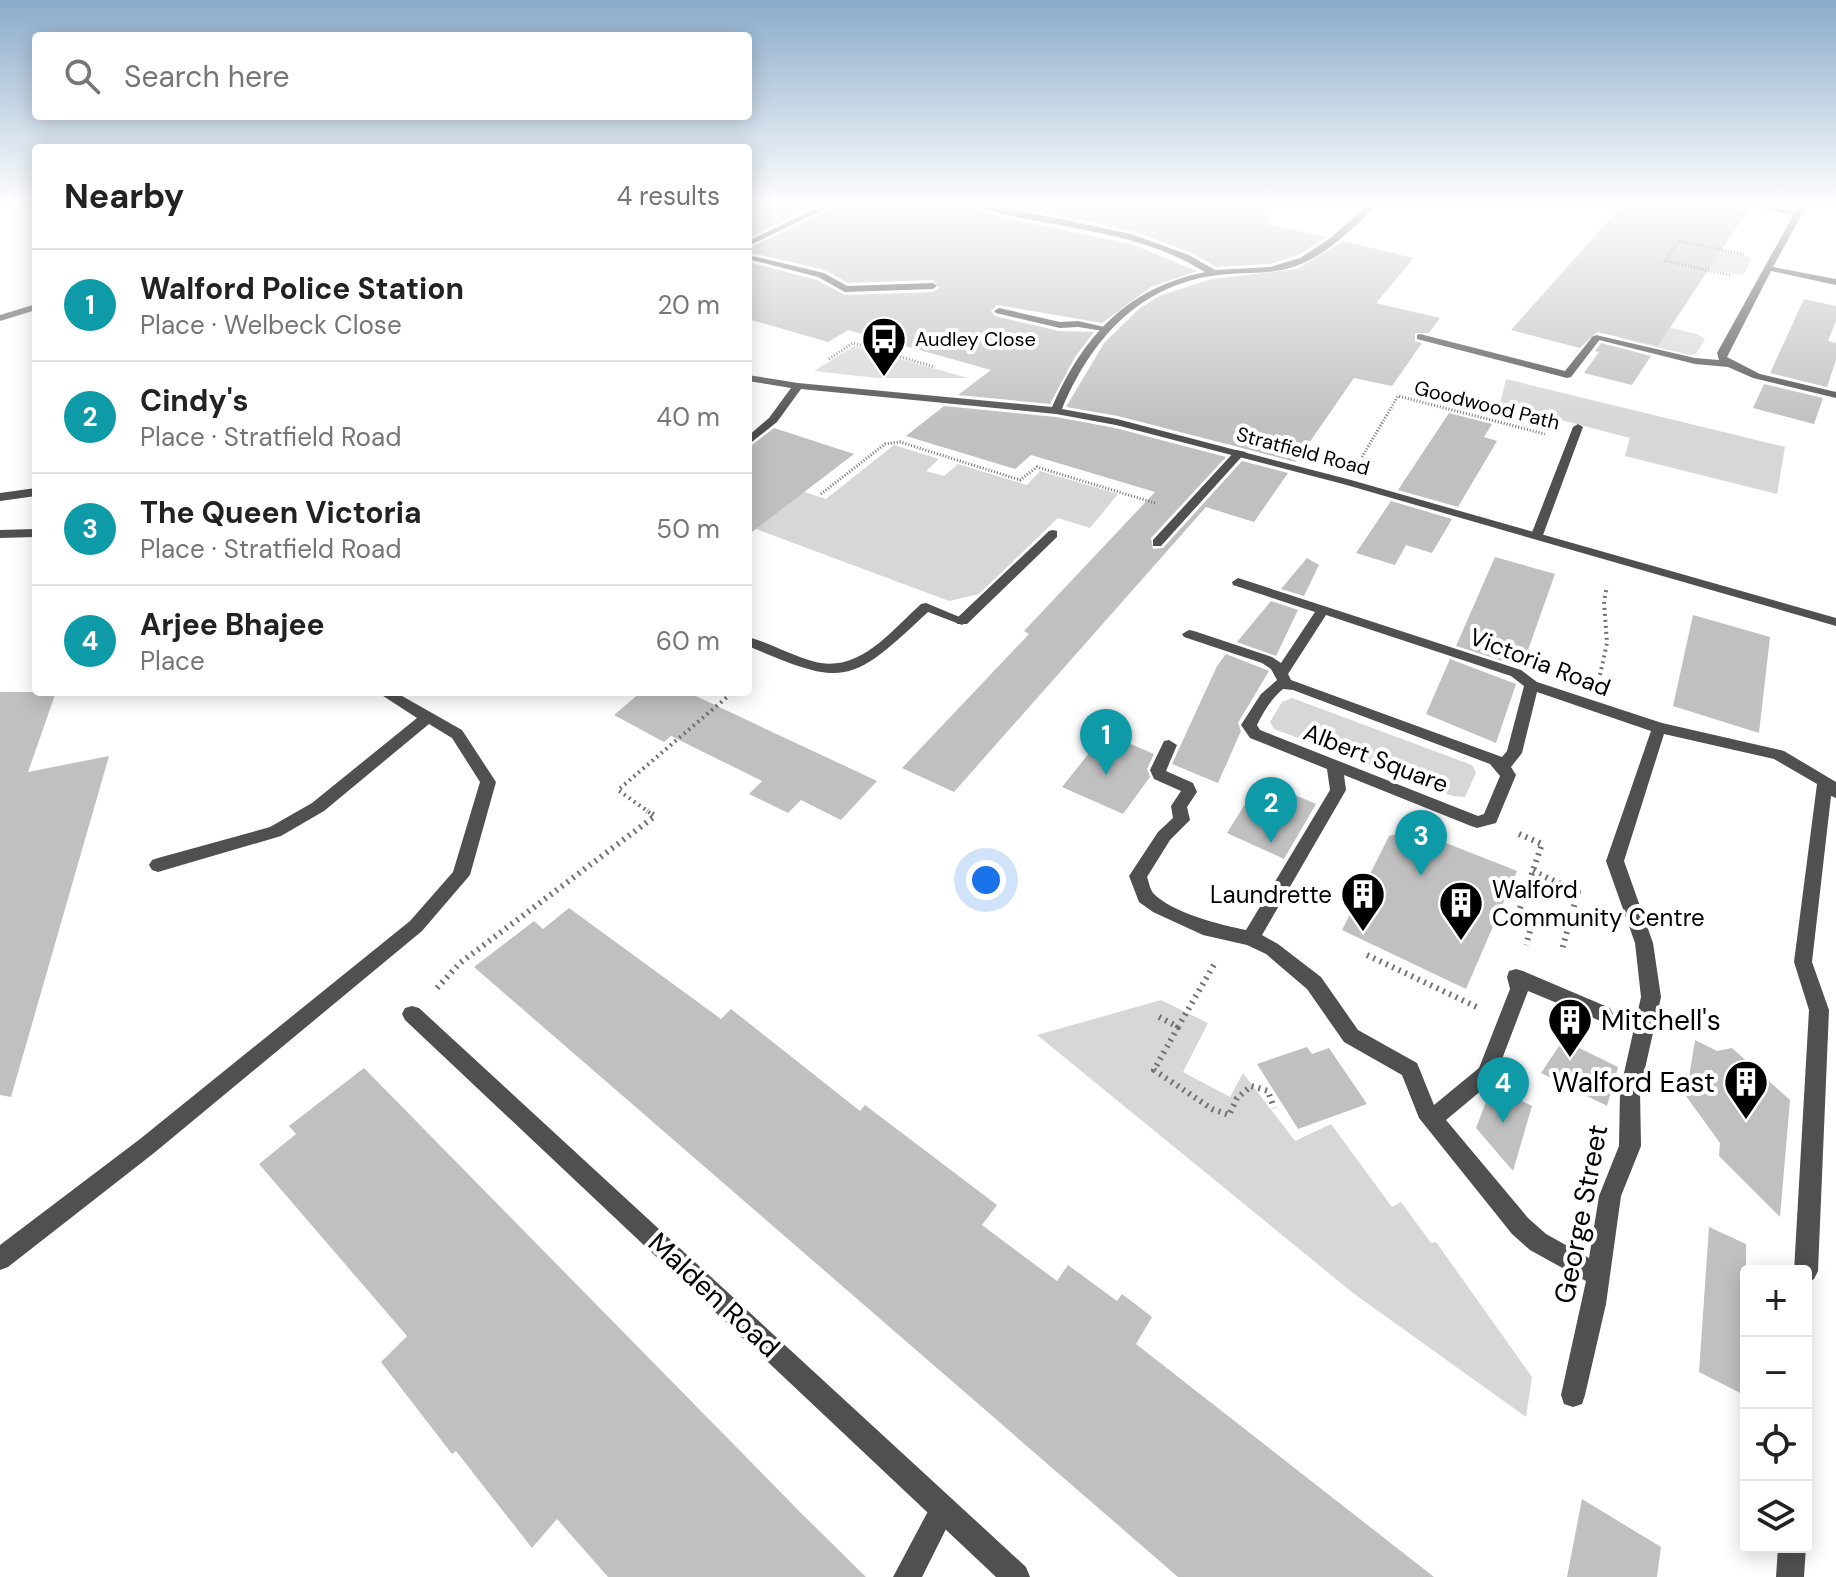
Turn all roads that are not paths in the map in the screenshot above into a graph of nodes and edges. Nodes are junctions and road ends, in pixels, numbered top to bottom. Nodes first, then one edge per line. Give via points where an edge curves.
1 (824, 277) edge
2 (1197, 277) edge
3 (1764, 277) edge
4 (1816, 277) edge
5 (1836, 282) edge
6 (933, 286) dead end
7 (32, 308) edge
8 (999, 311) dead end
9 (0, 318) edge
10 (1104, 328) junction
11 (1420, 337) dead end
12 (1730, 364) junction
13 (752, 379) edge
14 (798, 386) junction
15 (1836, 395) edge
16 (1056, 411) junction
17 (1578, 427) dead end
18 (752, 438) edge
19 (1240, 452) junction
20 (32, 493) edge
21 (0, 497) edge
22 (32, 533) edge
23 (0, 534) edge
24 (1053, 534) dead end
25 (1537, 535) junction
26 (1157, 543) dead end
27 (1238, 582) dead end
28 (1323, 610) junction
29 (1836, 622) edge
30 (1189, 634) dead end
31 (752, 643) edge
32 (1284, 678) junction
33 (1532, 685) junction
34 (392, 696) edge
35 (429, 716) junction
36 (1659, 728) junction
37 (1169, 745) dead end
38 (1503, 766) junction
39 (1335, 768) junction
40 (1831, 786) edge
41 (158, 865) dead end
42 (1241, 937) junction
43 (412, 1014) road end
44 (1603, 1014) dead end
45 (1432, 1119) junction
46 (0, 1259) edge
47 (1806, 1265) edge
48 (1596, 1274) junction
49 (1573, 1395) dead end
50 (943, 1509) junction
51 (1792, 1553) edge
52 (907, 1577) edge
53 (1016, 1577) edge
54 (1790, 1577) edge

1 - 6 street via 845,289
2 - 10 street via 1164,284
3 - 12 street via 1722,353
4 - 5 street
7 - 9 street
8 - 10 street via 1060,325
10 - 16 street via 1084,351
11 - 12 street via 1567,375 1596,338
12 - 15 street
13 - 14 street, Stratfield Road
14 - 16 street, Stratfield Road
14 - 18 street
16 - 19 street, Stratfield Road
17 - 25 street
19 - 25 street, Stratfield Road
19 - 26 street
20 - 21 street
22 - 23 street
24 - 31 street via 962,621 926,607 861,665 840,672 816,670
25 - 29 street, Stratfield Road
27 - 28 street, Victoria Road
28 - 32 street
28 - 33 street, Victoria Road via 1516,673
30 - 32 street, Albert Square via 1267,660
32 - 38 street, Albert Square
32 - 39 street, Albert Square via 1267,695 1251,730
33 - 36 street, Victoria Road
33 - 38 street via 1514,753
34 - 35 street
35 - 41 street via 318,807 275,832
35 - 46 street via 457,734 488,782 461,875 416,926
36 - 40 street, Victoria Road via 1779,755
36 - 48 street, George Street via 1615,861 1644,943 1651,997 1630,1091 1630,1146 1610,1196
37 - 42 street via 1160,775 1189,792 1179,806 1182,820 1164,836 1138,882 1145,897 1159,907 1209,930
38 - 39 street, Albert Square via 1508,775 1490,819 1477,822
39 - 42 street via 1338,790
40 - 47 street via 1803,962 1819,1010
42 - 45 street via 1272,949 1314,983 1351,1036 1410,1069
43 - 50 street, Malden Road
44 - 45 street via 1516,977 1519,989 1487,1074
45 - 48 street via 1520,1226
48 - 49 street, George Street
50 - 52 street
50 - 53 street, Malden Road
51 - 54 street

